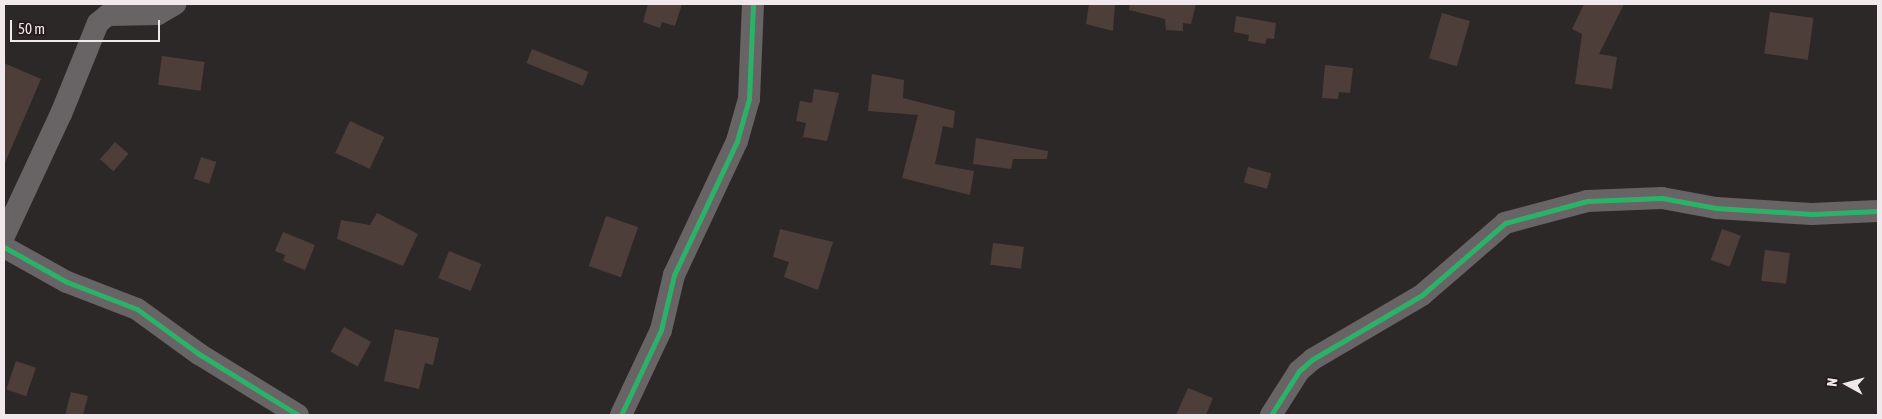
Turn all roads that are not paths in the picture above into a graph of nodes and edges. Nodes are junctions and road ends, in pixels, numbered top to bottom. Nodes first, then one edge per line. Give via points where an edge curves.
1 (175, 4) edge
2 (753, 4) edge
3 (1878, 211) edge
4 (4, 236) edge
5 (4, 247) edge
6 (298, 415) edge
7 (621, 415) edge
8 (1271, 415) edge

1 - 4 street via 158,14 108,15 98,23 61,114
2 - 7 street via 749,99 737,141 674,275 661,330
3 - 8 street via 1812,214 1716,208 1653,198 1587,201 1505,223 1422,295 1299,371
5 - 6 street via 67,282 137,309 199,354

